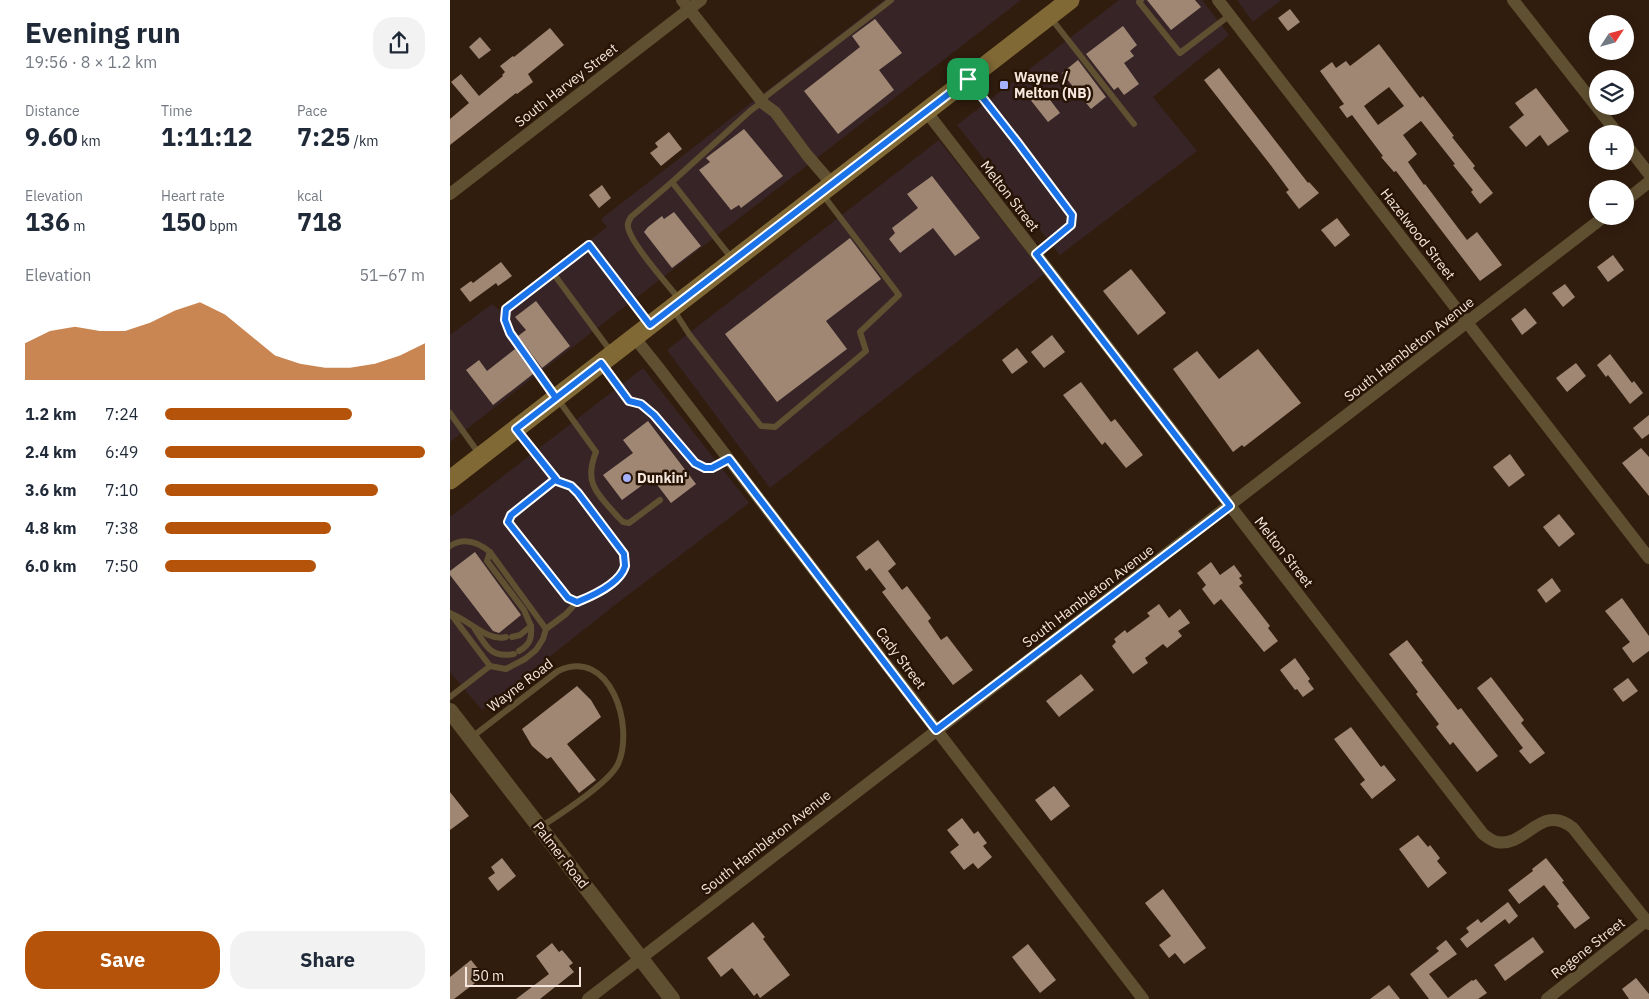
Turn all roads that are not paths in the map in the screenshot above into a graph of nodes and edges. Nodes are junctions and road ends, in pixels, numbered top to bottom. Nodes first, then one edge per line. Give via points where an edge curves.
1 (701, 0) edge
2 (890, 0) edge
3 (1070, 0) edge
4 (1141, 0) edge
5 (1218, 0) edge
6 (1513, 0) edge
7 (686, 4) edge
8 (1230, 15) junction
9 (1049, 16) junction
10 (968, 79) junction
11 (762, 101) junction
12 (926, 111) junction
13 (1134, 124) dead end
14 (1611, 125) edge
15 (1634, 155) edge
16 (1649, 174) edge
17 (672, 182) junction
18 (1649, 182) edge
19 (826, 188) junction
20 (450, 194) edge
21 (1634, 194) edge
22 (1593, 225) edge
23 (1036, 254) junction
24 (733, 261) junction
25 (553, 273) junction
26 (676, 305) junction
27 (1468, 323) junction
28 (650, 325) junction
29 (634, 337) junction
30 (607, 358) junction
31 (556, 398) junction
32 (450, 413) edge
33 (516, 429) junction
34 (481, 456) junction
35 (729, 459) junction
36 (556, 479) junction
37 (450, 480) edge
38 (660, 500) dead end
39 (1230, 506) junction
40 (450, 546) edge
41 (490, 552) junction
42 (1649, 558) edge
43 (577, 602) junction
44 (450, 613) edge
45 (471, 624) junction
46 (531, 626) junction
47 (546, 629) junction
48 (490, 666) junction
49 (450, 697) edge
50 (450, 711) edge
51 (936, 730) junction
52 (471, 738) junction
53 (540, 828) junction
54 (1648, 923) edge
55 (641, 958) junction
56 (588, 999) edge
57 (672, 999) edge
58 (1143, 999) edge
59 (1547, 999) edge

1 - 7 street, South Harvey Street
2 - 11 lane
3 - 9 main road
4 - 8 lane via 1139,2 1180,53
5 - 8 street, Hazelwood Street
6 - 14 street
7 - 11 street
7 - 20 street, South Harvey Street
8 - 27 street, Hazelwood Street
9 - 10 main road
9 - 13 lane
10 - 12 main road
10 - 23 lane via 1072,215 1071,225
11 - 17 lane
11 - 19 street via 775,112 807,155
12 - 19 main road
12 - 23 street, Melton Street
15 - 16 street
17 - 24 lane
17 - 26 lane via 631,217 627,226
18 - 21 street
19 - 24 main road
19 - 26 lane via 899,295 860,332 866,351 775,427 761,426 689,334
22 - 27 street, South Hambleton Avenue
23 - 39 street, Melton Street
24 - 26 main road
25 - 28 lane via 589,245
25 - 30 lane
25 - 31 lane via 506,309 505,320 510,333
26 - 28 main road
27 - 39 street, South Hambleton Avenue
27 - 42 street, Hazelwood Street
28 - 29 main road
29 - 30 main road
29 - 35 street, Cady Street
30 - 31 main road
30 - 35 lane via 629,401 641,404 654,415 695,463 712,468
31 - 33 main road
31 - 38 lane via 596,452 590,465 592,484 623,522 629,523
32 - 34 lane
33 - 34 main road
33 - 36 lane
34 - 37 main road
35 - 51 street, Cady Street
36 - 43 lane via 511,515 508,522 568,598
36 - 43 lane via 578,493 624,554 625,566 619,576 607,588
39 - 51 street, South Hambleton Avenue
39 - 54 street, Melton Street via 1483,834 1495,842 1506,842 1519,838 1545,821 1566,822
40 - 41 lane via 468,541 482,545
41 - 46 lane via 487,561 524,610
41 - 47 lane
43 - 47 lane
44 - 45 lane
44 - 48 lane
45 - 46 lane via 488,636 499,639 520,636
45 - 46 lane via 493,653 503,656 526,647 532,638
47 - 48 lane via 536,650 516,665 506,668
48 - 49 lane
50 - 52 street, Palmer Road
51 - 55 street, South Hambleton Avenue
51 - 58 street, Cady Street
52 - 53 street, Palmer Road
52 - 53 lane, Wayne Road via 569,665 580,665 603,677 620,707 623,734 618,765 609,777
53 - 55 street, Palmer Road
54 - 59 street, Regene Street
55 - 56 street, South Hambleton Avenue
55 - 57 street, Palmer Road

